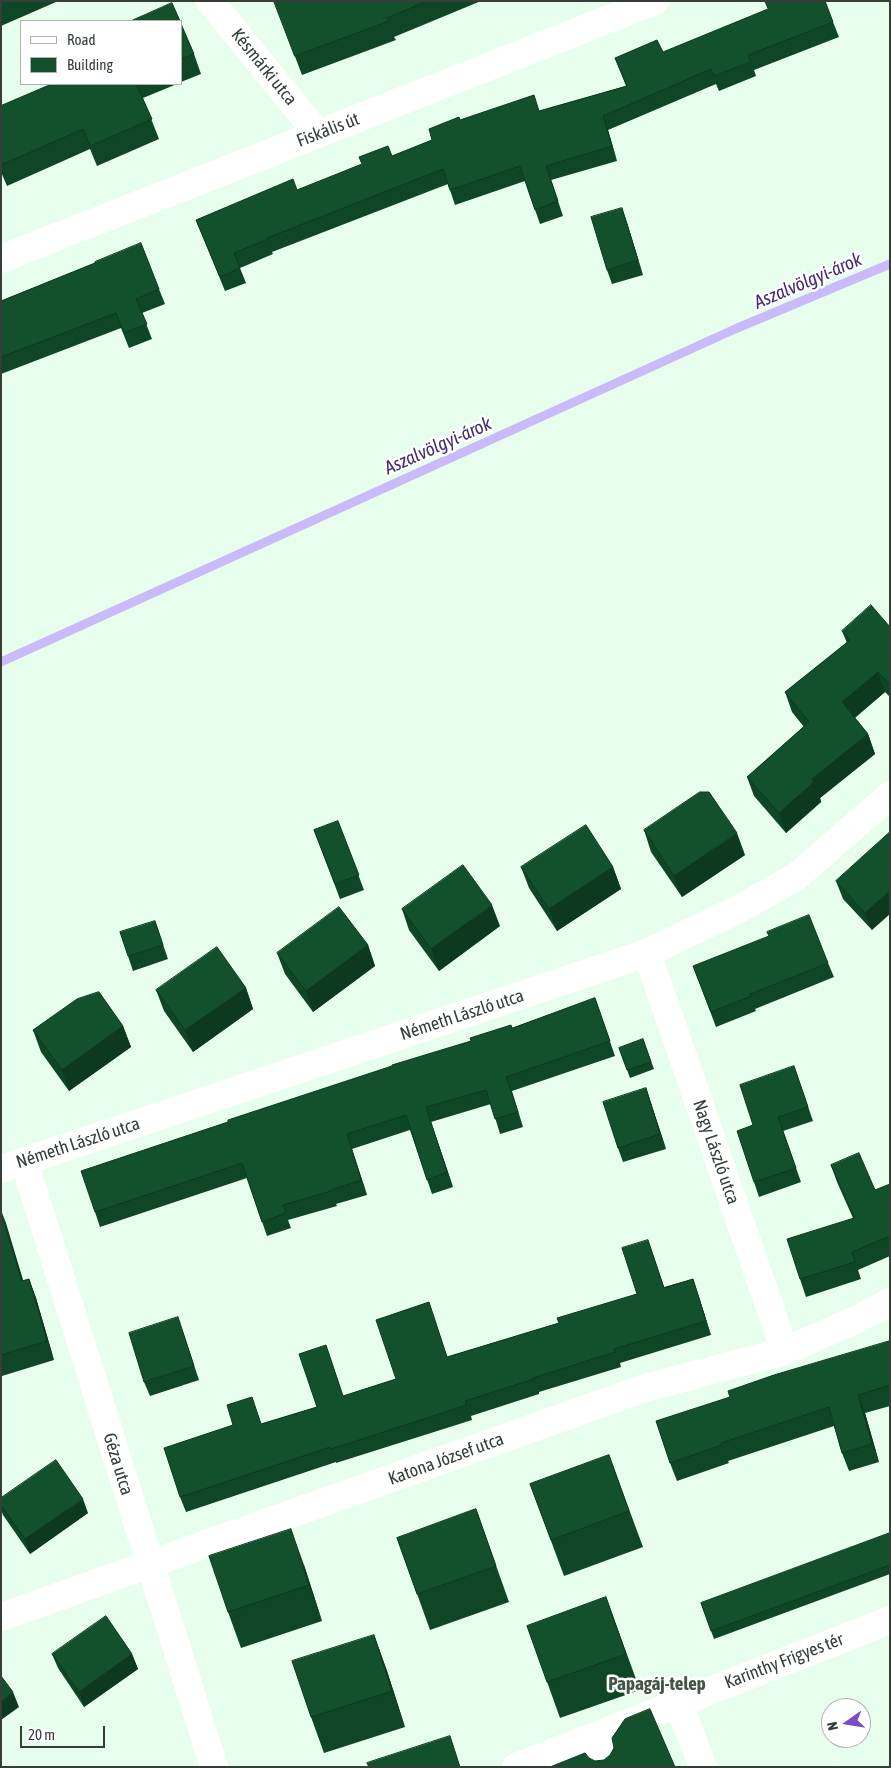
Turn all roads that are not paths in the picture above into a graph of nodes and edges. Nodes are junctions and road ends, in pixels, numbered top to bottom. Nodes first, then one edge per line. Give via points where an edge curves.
1 (210, 1) edge
2 (655, 1) edge
3 (318, 134) junction
4 (1, 259) edge
5 (890, 795) edge
6 (647, 953) junction
7 (12, 1165) edge
8 (890, 1302) edge
9 (785, 1351) junction
10 (150, 1564) junction
11 (1, 1617) edge
12 (890, 1620) edge
13 (678, 1702) junction
14 (595, 1737) junction
15 (214, 1767) edge
16 (516, 1767) edge
17 (606, 1767) edge
18 (703, 1767) edge

1 - 3 street, Késmárki utca
2 - 3 street, Fiskális út
3 - 4 street, Fiskális út
5 - 6 street, Németh László utca via 796,876 741,908
6 - 7 street, Németh László utca
6 - 9 street, Nagy László utca
7 - 10 street, Géza utca
8 - 9 street, Katona József utca
9 - 10 street, Katona József utca via 645,1388
10 - 11 street, Katona József utca
10 - 15 street, Géza utca
12 - 13 street, Karinthy Frigyes tér
13 - 14 street, Karinthy Frigyes tér
13 - 18 street
14 - 16 street, Karinthy Frigyes tér
14 - 17 street

